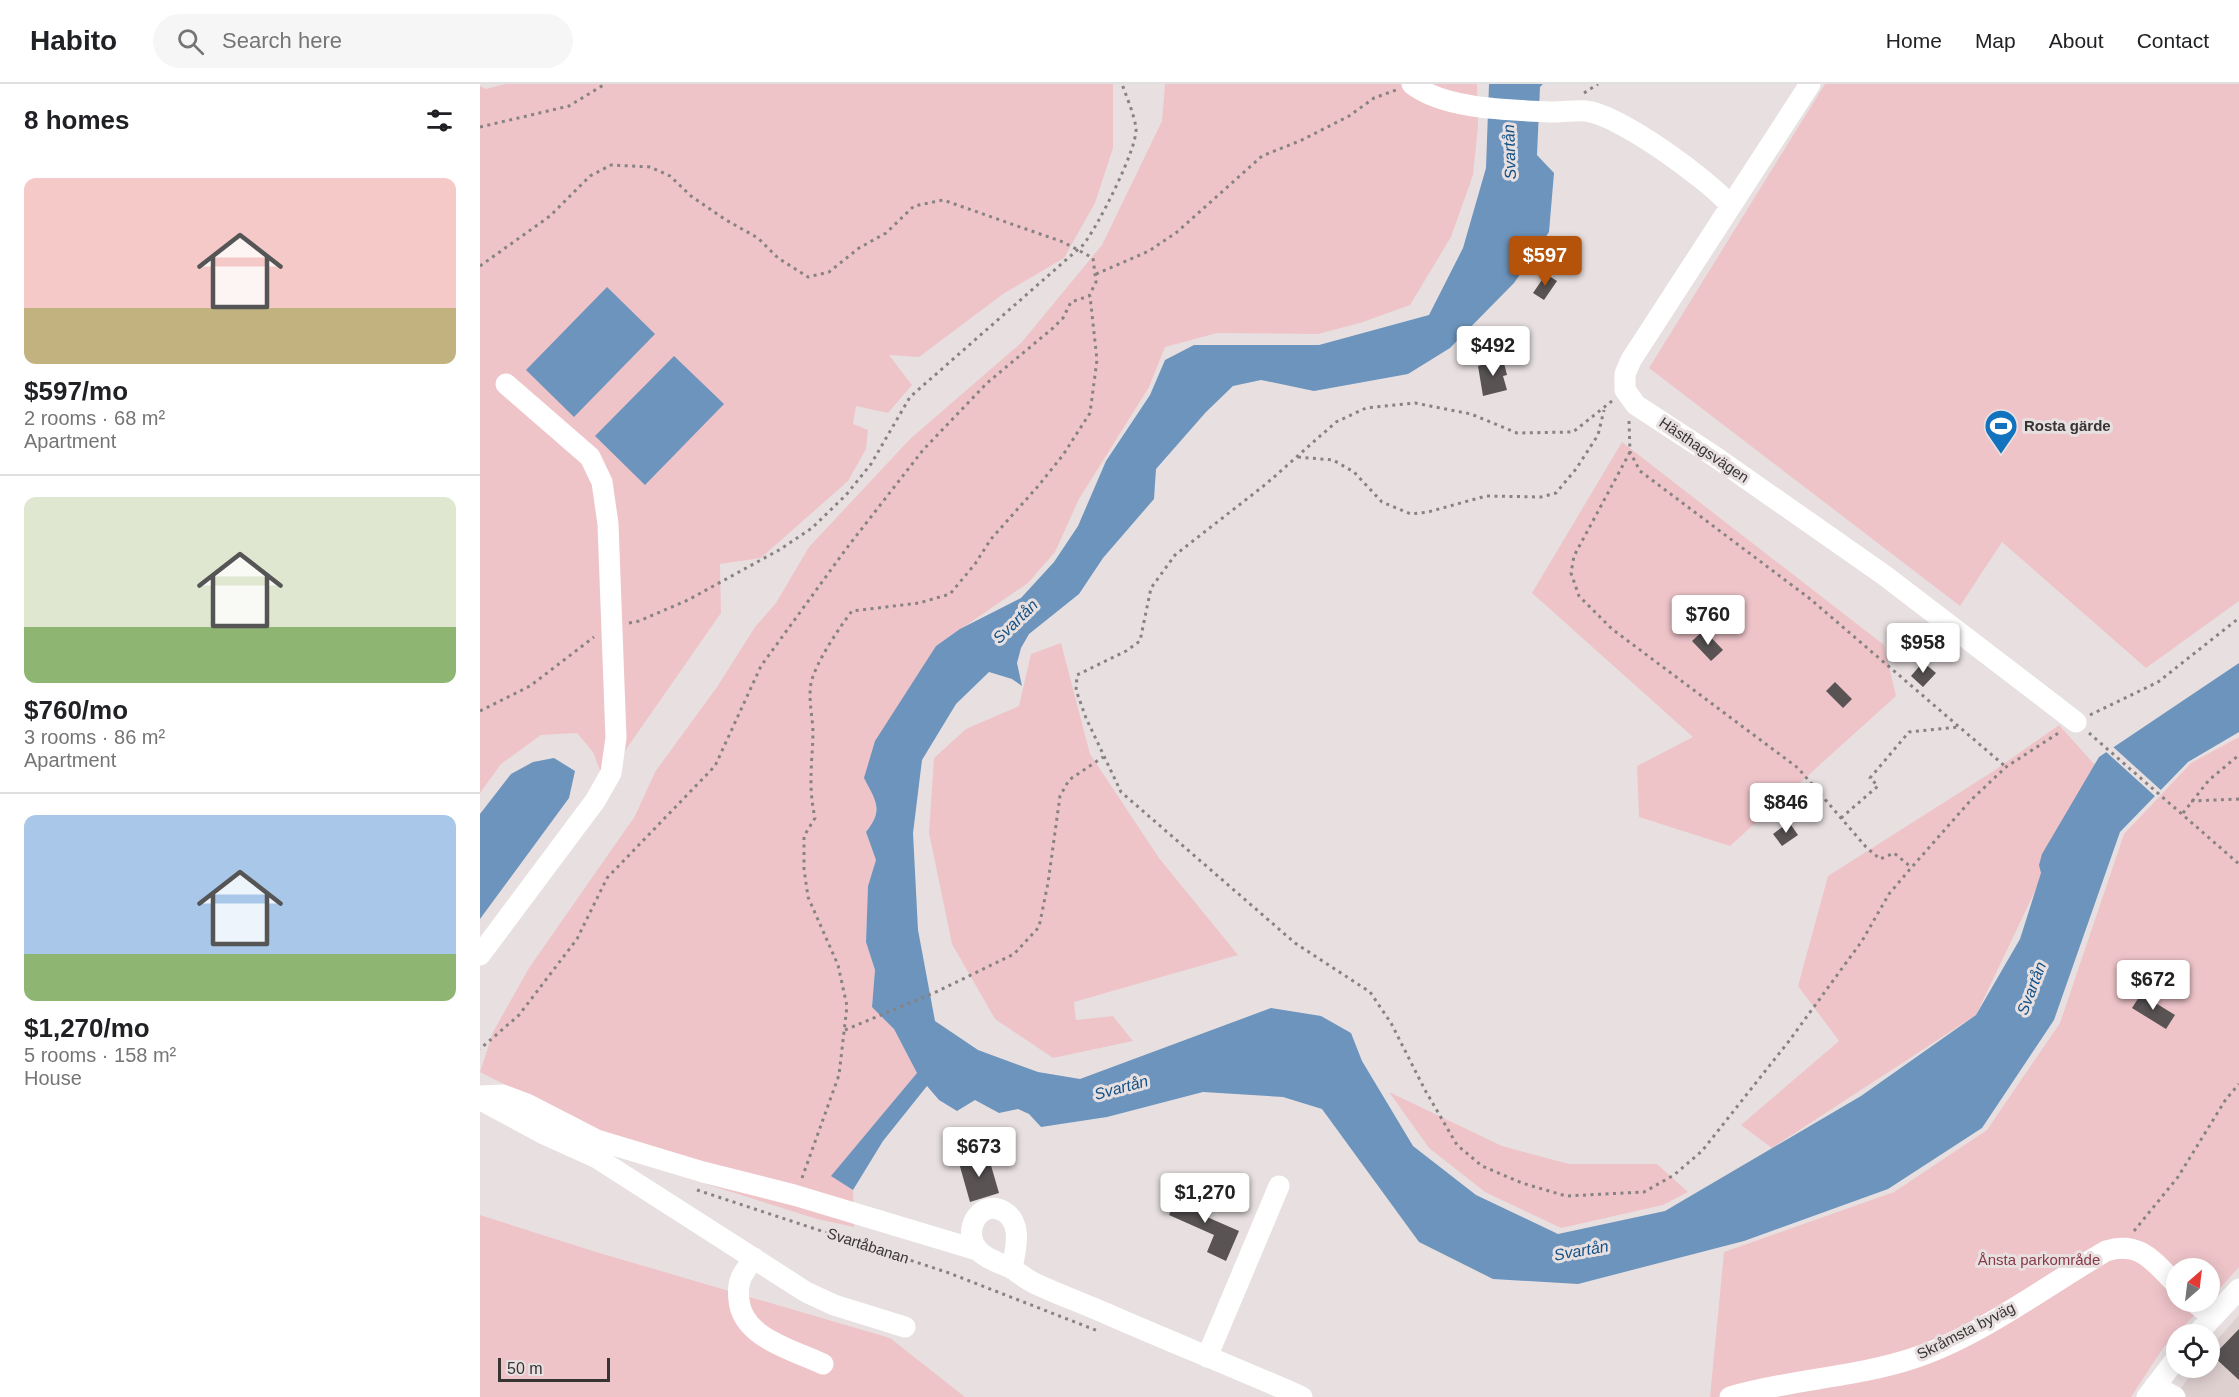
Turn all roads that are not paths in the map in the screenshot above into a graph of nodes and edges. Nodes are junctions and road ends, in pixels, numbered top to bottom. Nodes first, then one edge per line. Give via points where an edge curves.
1 (1412, 84) edge
2 (1810, 84) edge
3 (1731, 206) junction
4 (506, 384) dead end
5 (2076, 722) road end
6 (480, 955) edge
7 (480, 1098) edge
8 (1280, 1186) dead end
9 (977, 1250) junction
10 (754, 1258) junction
11 (1012, 1269) junction
12 (2166, 1274) edge
13 (2239, 1289) edge
14 (2206, 1312) edge
15 (2212, 1317) junction
16 (2206, 1324) edge
17 (905, 1327) dead end
18 (1207, 1357) junction
19 (824, 1364) dead end
20 (2166, 1372) edge
21 (2151, 1391) edge
22 (1302, 1397) edge
23 (1731, 1397) edge
24 (2175, 1397) edge

1 - 3 street via 1440,100 1472,106 1587,111 1612,118 1704,180
2 - 3 street
3 - 5 street, Hästhagsvägen via 1631,360 1625,374 1625,390 1636,405 1884,575
4 - 6 street via 590,457 602,482 608,524 616,738 611,773 582,820
7 - 9 street via 503,1095 597,1140
7 - 10 street via 597,1158
8 - 18 street
9 - 11 street
9 - 11 street via 971,1239 976,1216 998,1209 1008,1214 1015,1223 1017,1237
10 - 17 street via 834,1305
10 - 19 street via 738,1288 740,1312 765,1337
11 - 18 street
12 - 23 street, Skråmsta byväg via 2150,1258 2129,1247 2106,1251 1988,1322 1917,1358 1871,1371
13 - 15 street
14 - 15 street
15 - 16 street
18 - 22 street
20 - 21 street
21 - 24 street

